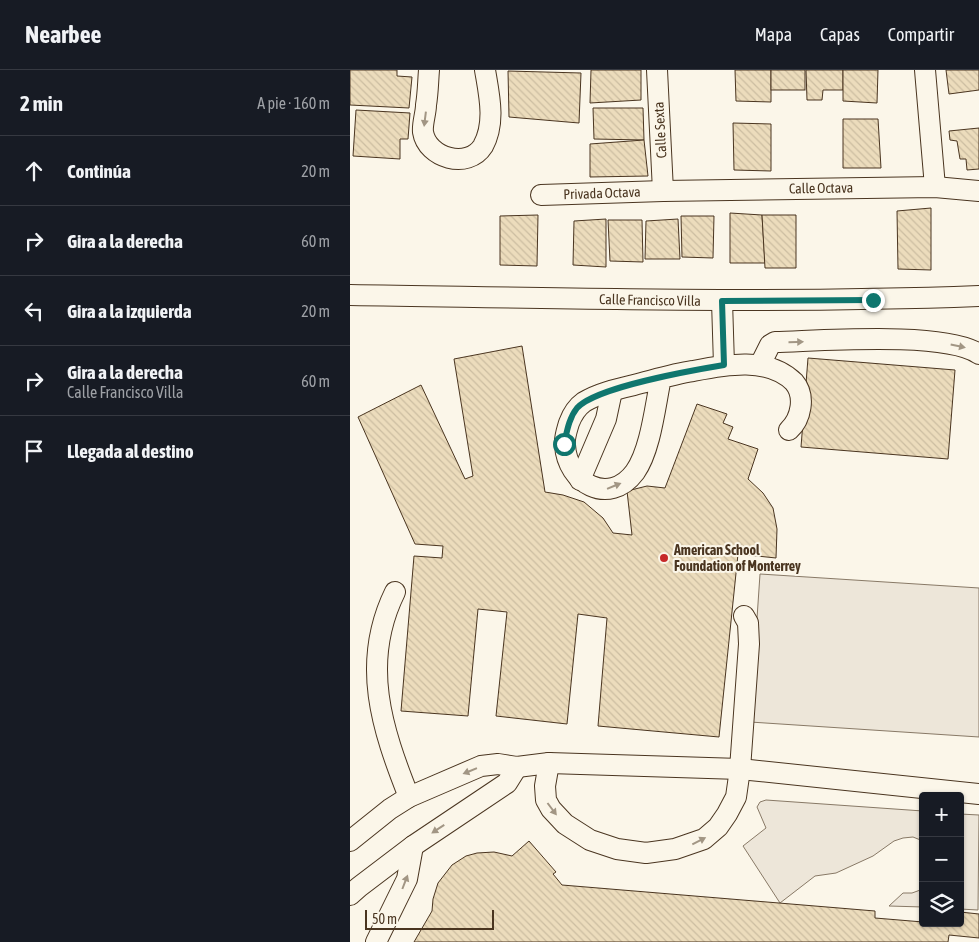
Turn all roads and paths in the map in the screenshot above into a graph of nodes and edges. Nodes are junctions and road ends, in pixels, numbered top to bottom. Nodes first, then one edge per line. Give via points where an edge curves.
1 (429, 70) edge
2 (485, 70) edge
3 (657, 70) edge
4 (925, 70) edge
5 (935, 186) junction
6 (663, 191) junction
7 (979, 191) edge
8 (541, 195) dead end
9 (979, 296) edge
10 (351, 300) edge
11 (722, 301) junction
12 (979, 354) edge
13 (724, 365) junction
14 (760, 365) junction
15 (661, 378) junction
16 (612, 390) junction
17 (789, 430) dead end
18 (580, 480) junction
19 (395, 592) dead end
20 (744, 616) dead end
21 (549, 763) junction
22 (517, 767) junction
23 (740, 769) junction
24 (979, 794) edge
25 (410, 797) junction
26 (350, 840) edge
27 (413, 846) junction
28 (350, 895) edge
29 (376, 942) edge

1 -> 2 street via 423,132 433,150 448,158 462,160 482,147 490,124
3 - 6 street, Calle Sexta
4 - 5 street
5 - 6 street, Calle Octava
5 - 7 street, Calle Octava
6 - 8 street, Privada Octava
9 - 11 street, Calle Francisco Villa
10 - 11 street, Calle Francisco Villa
11 - 13 street
14 -> 12 street via 770,345 775,342 926,341 972,349
13 - 14 street
13 - 15 street
14 - 17 street via 787,377 798,390 801,410
15 - 16 street
18 -> 15 street via 603,490 614,489 634,473 648,442
16 - 18 street via 606,419
16 - 18 street via 584,402 571,417 564,444 571,469
19 - 25 street via 385,614 376,677 384,727
20 - 23 street via 750,638
21 - 22 street
21 - 23 street
21 -> 23 street via 546,800 565,824 590,840 646,853 675,849 704,839 718,827 736,797
22 -> 25 street via 481,766
22 -> 27 street via 507,783
23 - 24 street
25 - 26 street
27 - 28 street
29 -> 27 street via 407,879

